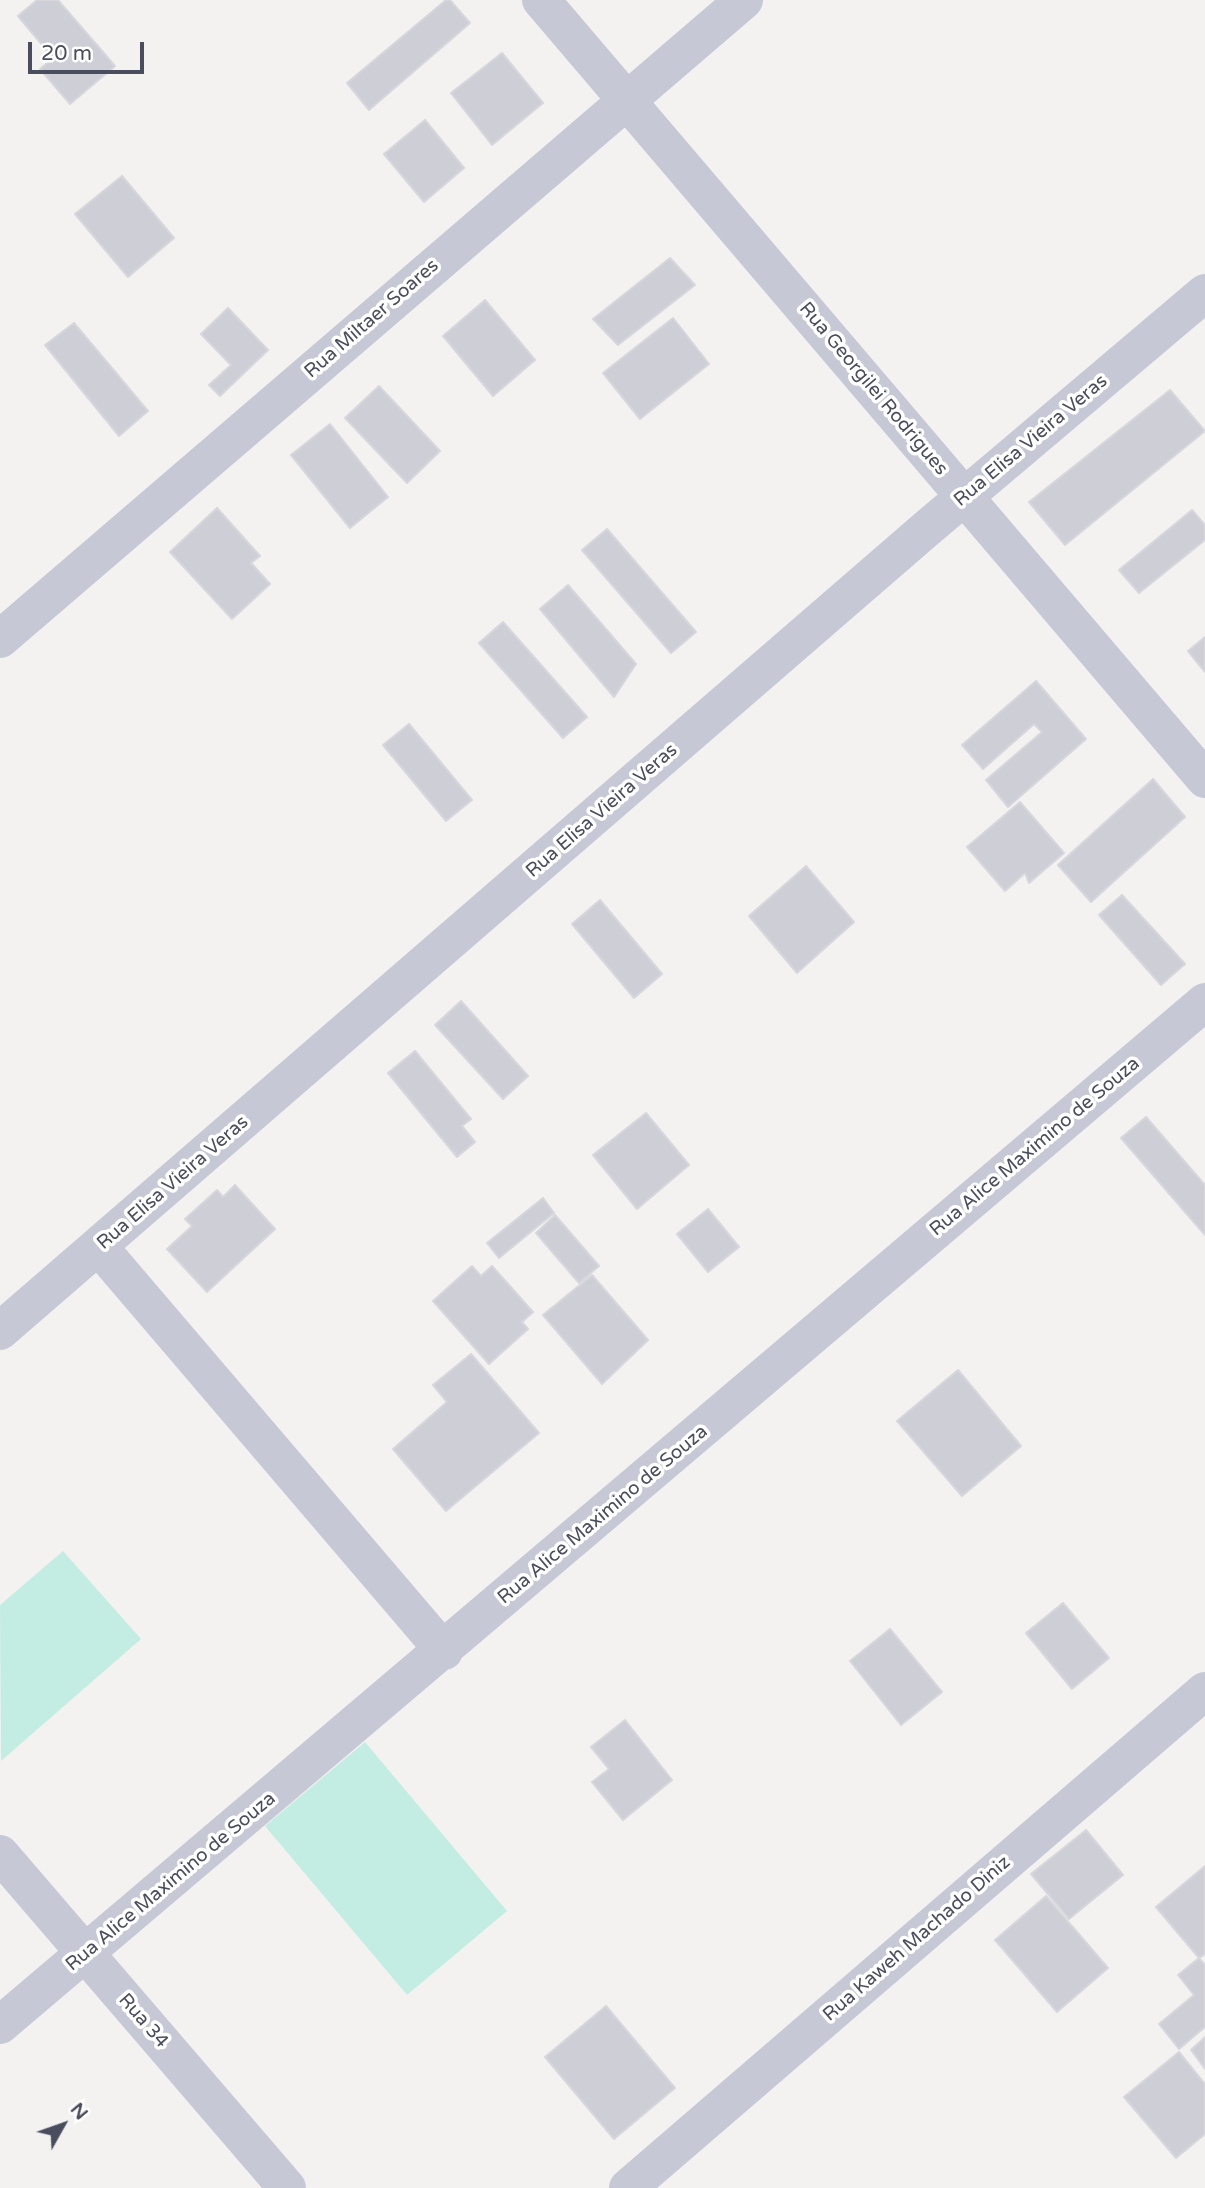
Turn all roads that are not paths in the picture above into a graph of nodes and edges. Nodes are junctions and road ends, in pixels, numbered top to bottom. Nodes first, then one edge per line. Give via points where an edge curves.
1 (541, 0) edge
2 (744, 0) edge
3 (626, 100) junction
4 (1205, 293) edge
5 (965, 497) junction
6 (0, 639) edge
7 (1205, 779) edge
8 (1205, 1002) edge
9 (99, 1247) junction
10 (0, 1331) edge
11 (444, 1651) junction
12 (1205, 1691) edge
13 (0, 1854) edge
14 (86, 1955) junction
15 (0, 2025) edge
16 (287, 2188) edge
17 (628, 2188) edge

1 - 3 street, Rua Georgilei Rodrigues
2 - 3 street, Rua Miltaer Soares
3 - 5 street, Rua Georgilei Rodrigues
3 - 6 street, Rua Miltaer Soares
4 - 5 street, Rua Elisa Vieira Veras
5 - 7 street, Rua Georgilei Rodrigues
5 - 9 street, Rua Elisa Vieira Veras
8 - 11 street, Rua Alice Maximino de Souza
9 - 10 street, Rua Elisa Vieira Veras
9 - 11 street
11 - 14 street, Rua Alice Maximino de Souza
12 - 17 street, Rua Kaweh Machado Diniz
13 - 14 street, Rua 34
14 - 15 street, Rua Alice Maximino de Souza
14 - 16 street, Rua 34

